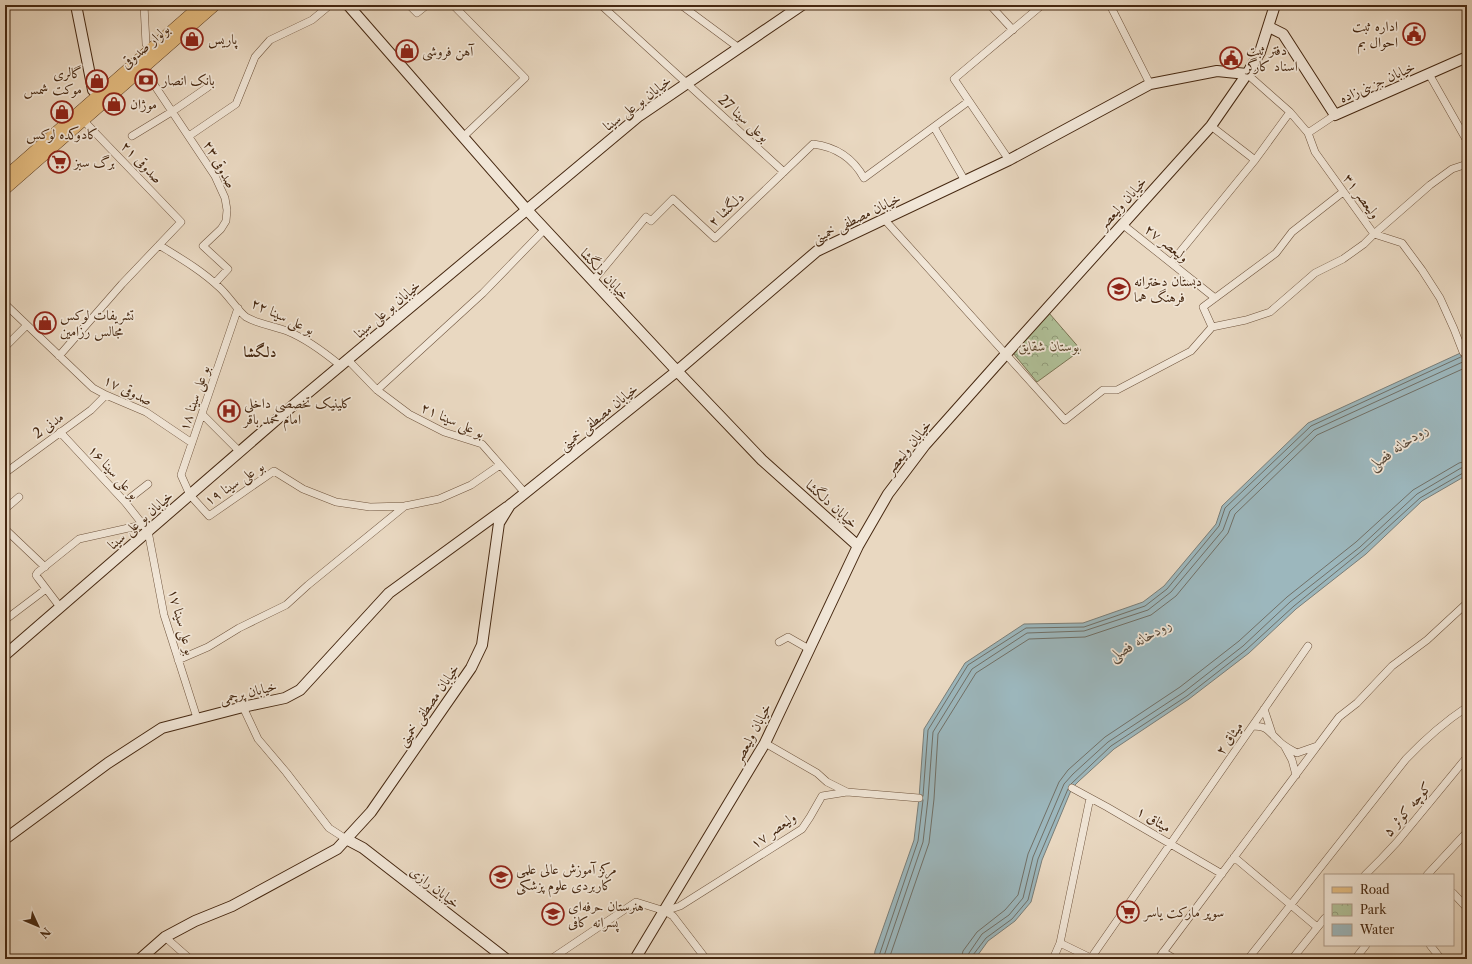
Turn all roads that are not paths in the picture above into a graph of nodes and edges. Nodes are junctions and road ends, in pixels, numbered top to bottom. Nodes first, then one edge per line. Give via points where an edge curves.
1 (76, 5) edge
2 (144, 5) edge
3 (201, 5) edge
4 (215, 5) edge
5 (330, 5) edge
6 (348, 5) edge
7 (409, 5) edge
8 (426, 5) edge
9 (453, 5) edge
10 (601, 5) edge
11 (682, 5) edge
12 (802, 5) edge
13 (990, 5) edge
14 (1042, 5) edge
15 (1110, 5) edge
16 (1275, 5) edge
17 (1269, 27) junction
18 (1013, 30) junction
19 (739, 48) junction
20 (150, 50) junction
21 (1467, 57) edge
22 (143, 68) junction
23 (1247, 74) junction
24 (1429, 74) junction
25 (687, 83) junction
26 (1150, 84) junction
27 (208, 87) dead end
28 (98, 95) junction
29 (969, 101) junction
30 (173, 111) junction
31 (1290, 112) junction
32 (1335, 115) junction
33 (84, 120) junction
34 (1211, 126) junction
35 (934, 127) junction
36 (1308, 133) junction
37 (132, 136) dead end
38 (189, 136) junction
39 (463, 137) junction
40 (1467, 141) edge
41 (1009, 160) junction
42 (1255, 160) junction
43 (1467, 164) edge
44 (784, 172) junction
45 (5, 177) edge
46 (965, 181) junction
47 (5, 189) edge
48 (1343, 192) junction
49 (527, 210) junction
50 (884, 219) junction
51 (1122, 224) junction
52 (545, 230) junction
53 (1374, 234) junction
54 (159, 245) junction
55 (1170, 263) junction
56 (593, 281) junction
57 (215, 283) junction
58 (1215, 298) junction
59 (5, 304) edge
60 (238, 308) junction
61 (26, 325) junction
62 (1212, 327) junction
63 (5, 347) edge
64 (1463, 352) dead end
65 (1006, 354) junction
66 (59, 356) junction
67 (344, 363) junction
68 (677, 371) junction
69 (377, 390) junction
70 (106, 395) junction
71 (202, 414) junction
72 (60, 432) junction
73 (192, 443) junction
74 (240, 452) junction
75 (500, 465) junction
76 (5, 473) edge
77 (148, 484) dead end
78 (525, 493) junction
79 (190, 495) junction
80 (19, 497) dead end
81 (125, 502) junction
82 (510, 505) junction
83 (405, 506) junction
84 (5, 509) edge
85 (145, 528) junction
86 (5, 529) edge
87 (858, 546) junction
88 (45, 567) junction
89 (46, 589) junction
90 (1467, 603) edge
91 (60, 607) junction
92 (5, 620) edge
93 (779, 642) dead end
94 (1308, 646) dead end
95 (809, 649) junction
96 (6, 654) edge
97 (178, 660) junction
98 (243, 707) junction
99 (1467, 707) edge
100 (1264, 709) junction
101 (197, 718) junction
102 (1253, 726) junction
103 (1273, 735) junction
104 (765, 743) junction
105 (1282, 744) junction
106 (1318, 746) junction
107 (1467, 757) edge
108 (1296, 775) junction
109 (1072, 788) dead end
110 (848, 792) junction
111 (919, 798) dead end
112 (1090, 798) junction
113 (1467, 832) edge
114 (6, 838) edge
115 (346, 839) junction
116 (1170, 844) junction
117 (1234, 857) junction
118 (1432, 873) edge
119 (1222, 874) junction
120 (1366, 874) edge
121 (1454, 894) edge
122 (1291, 906) junction
123 (1467, 908) edge
124 (665, 911) junction
125 (1324, 919) edge
126 (1317, 927) junction
127 (165, 937) junction
128 (1060, 944) junction
129 (1365, 946) edge
130 (1431, 946) edge
131 (1163, 952) junction
132 (1092, 958) edge
133 (140, 959) edge
134 (190, 959) edge
135 (506, 959) edge
136 (550, 959) edge
137 (635, 959) edge
138 (706, 959) edge
139 (1053, 959) edge
140 (1158, 959) edge
141 (1175, 959) edge
142 (1248, 959) edge
143 (1292, 959) edge
144 (1356, 959) edge
145 (1441, 959) edge

1 - 28 street via 93,90
2 - 20 street via 146,44
3 - 20 main road, بولوار صدوقی
4 - 22 main road, بولوار صدوقی
5 - 38 street via 312,20 270,40 255,57 236,104
6 - 39 street, خیابان دلگشا
7 - 8 street via 416,13
9 - 39 street via 525,78
10 - 25 street, بوعلی سینا 27
11 - 19 street
12 - 19 street, خیابان بو علی سینا
13 - 18 street
14 - 18 street
15 - 26 street
16 - 17 street, خیابان ولیعصر
17 - 23 street, خیابان ولیعصر via 1260,52
17 - 32 street, خیابان جزینی‌زاده via 1284,34
18 - 29 street via 954,79
19 - 25 street, خیابان بو علی سینا
20 - 28 main road, بولوار صدوقی
21 - 24 street, خیابان جزینی‌زاده
22 - 30 street, صدوقی ۲۳
22 - 33 main road, بولوار صدوقی
23 - 26 street, خیابان مصطفی خمینی via 1217,71
23 - 31 street, ولیعصر ۳۱
23 - 34 street, خیابان ولیعصر
24 - 32 street, خیابان جزینی‌زاده
24 - 40 street
25 - 44 street, بوعلی سینا 27
25 - 49 street, خیابان بو علی سینا via 639,116
26 - 41 street, خیابان مصطفی خمینی
27 - 30 street
28 - 45 main road, بولوار صدوقی
29 - 35 street
29 - 41 street
30 - 37 street
30 - 38 street, صدوقی ۲۳
31 - 36 street, ولیعصر ۳۱
31 - 42 street
32 - 36 street
33 - 47 main road, بولوار صدوقی
33 - 54 street, صدوقی ۲۱ via 181,222
34 - 42 street
34 - 51 street, خیابان ولیعصر
35 - 44 street, دلگشا ۲ via 864,178 844,154 813,144
35 - 46 street
36 - 48 street, ولیعصر ۳۱ via 1314,152
38 - 57 street, صدوقی ۲۳ via 215,176 225,198 226,221 203,246 228,269
39 - 49 street, خیابان دلگشا
41 - 46 street, خیابان مصطفی خمینی
42 - 55 street
43 - 53 street via 1452,169 1430,184
44 - 56 street, دلگشا ۲ via 715,238 673,199 651,221 646,217
46 - 50 street, خیابان مصطفی خمینی
48 - 53 street, ولیعصر ۳۱
48 - 58 street via 1292,232 1276,253
49 - 52 street, خیابان دلگشا
49 - 67 street, خیابان بو علی سینا
50 - 65 street
50 - 68 street, خیابان مصطفی خمینی via 817,251
51 - 55 street, ولیعصر ۲۷
51 - 65 street, خیابان ولیعصر
52 - 56 street, خیابان دلگشا
52 - 69 street via 483,293
53 - 62 street via 1343,259 1315,273 1270,312
53 - 64 street, ولیعصر ۳۱ via 1402,243 1418,264 1440,298
54 - 57 street, بو علی سینا ۲۲ via 194,266
54 - 66 street
55 - 58 street, ولیعصر ۲۷
56 - 68 street, خیابان دلگشا
57 - 60 street, بو علی سینا ۲۲
58 - 62 street via 1203,307
59 - 61 street, صدوقی ۱۷
60 - 67 street, بو علی سینا ۲۲ via 248,318 303,339
60 - 71 street, بو علی سینا ۱۸
61 - 63 street
61 - 66 street, صدوقی ۱۷
62 - 65 street via 1191,351 1117,390 1104,390 1065,420
65 - 87 street, خیابان ولیعصر via 925,445 888,494
66 - 70 street, صدوقی ۱۷ via 92,388
67 - 69 street, بو علی سینا ۲۱
67 - 74 street, خیابان بو علی سینا
68 - 78 street, خیابان مصطفی خمینی
68 - 87 street, خیابان دلگشا via 762,460
69 - 75 street, بو علی سینا ۲۱ via 426,424 482,444
70 - 72 street, مدنی 2 via 91,410
70 - 73 street, صدوقی ۱۷ via 146,412
71 - 73 street, بو علی سینا ۱۸
71 - 74 street
72 - 76 street, مدنی 2
72 - 81 street, بو علی سینا ۱۶
73 - 79 street, بو علی سینا ۱۸ via 181,476
74 - 79 street, خیابان بو علی سینا
75 - 78 street, بو علی سینا ۲۱
75 - 83 street, بو علی سینا ۱۹ via 471,485 439,499
77 - 81 street
78 - 82 street, خیابان مصطفی خمینی
79 - 83 street, بو علی سینا ۱۹ via 209,516 274,471 303,489 336,502 370,507
79 - 85 street, خیابان بو علی سینا
80 - 84 street
81 - 85 street, بو علی سینا ۱۶
82 - 98 street, خیابان پرچمی via 389,593 300,690 285,698
82 - 115 street, خیابان مصطفی خمینی via 499,523 482,645 471,668 370,812
83 - 97 street via 286,605 239,628 208,647
85 - 88 street via 79,540
85 - 91 street, خیابان بو علی سینا
85 - 97 street, بو علی سینا ۱۷ via 164,615
86 - 88 street
87 - 95 street, خیابان ولیعصر
88 - 89 street via 36,575
89 - 91 street
89 - 92 street
90 - 106 street via 1427,640 1392,666 1340,717
91 - 96 street, خیابان بو علی سینا
93 - 95 street via 788,637
94 - 100 street, میثاق ۲
95 - 104 street, خیابان ولیعصر
97 - 101 street, بو علی سینا ۱۷
98 - 101 street, خیابان پرچمی
98 - 115 street via 258,739 329,828
99 - 122 street via 1446,721 1406,759
100 - 102 street, میثاق ۲
100 - 103 street
101 - 114 street, خیابان پرچمی via 162,728 108,763
102 - 103 street via 1262,726
102 - 116 street, میثاق ۲
103 - 105 street
104 - 110 street via 817,773 827,782
104 - 124 street, خیابان ولیعصر
105 - 106 street via 1297,753
105 - 108 street
106 - 108 street
107 - 120 street, کوچه کوثر ۵ via 1397,842
108 - 117 street
109 - 112 street, میثاق ۱
110 - 111 street
110 - 124 street, ولیعصر ۱۷ via 822,796 802,829 680,906
112 - 116 street, میثاق ۱
112 - 128 street
113 - 118 street
115 - 127 street, خیابان مصطفی خمینی via 337,849 245,899
115 - 135 street, خیابان رازی via 363,848
116 - 119 street, میثاق ۱
116 - 132 street, میثاق ۲
117 - 119 street
117 - 122 street
119 - 131 street
121 - 123 street
122 - 126 street
122 - 142 street
124 - 136 street via 636,902
124 - 137 street, خیابان ولیعصر
124 - 138 street via 673,916
125 - 126 street
126 - 143 street
127 - 133 street, خیابان مصطفی خمینی
127 - 134 street
128 - 132 street
128 - 139 street
129 - 144 street
130 - 145 street
131 - 140 street
131 - 141 street

